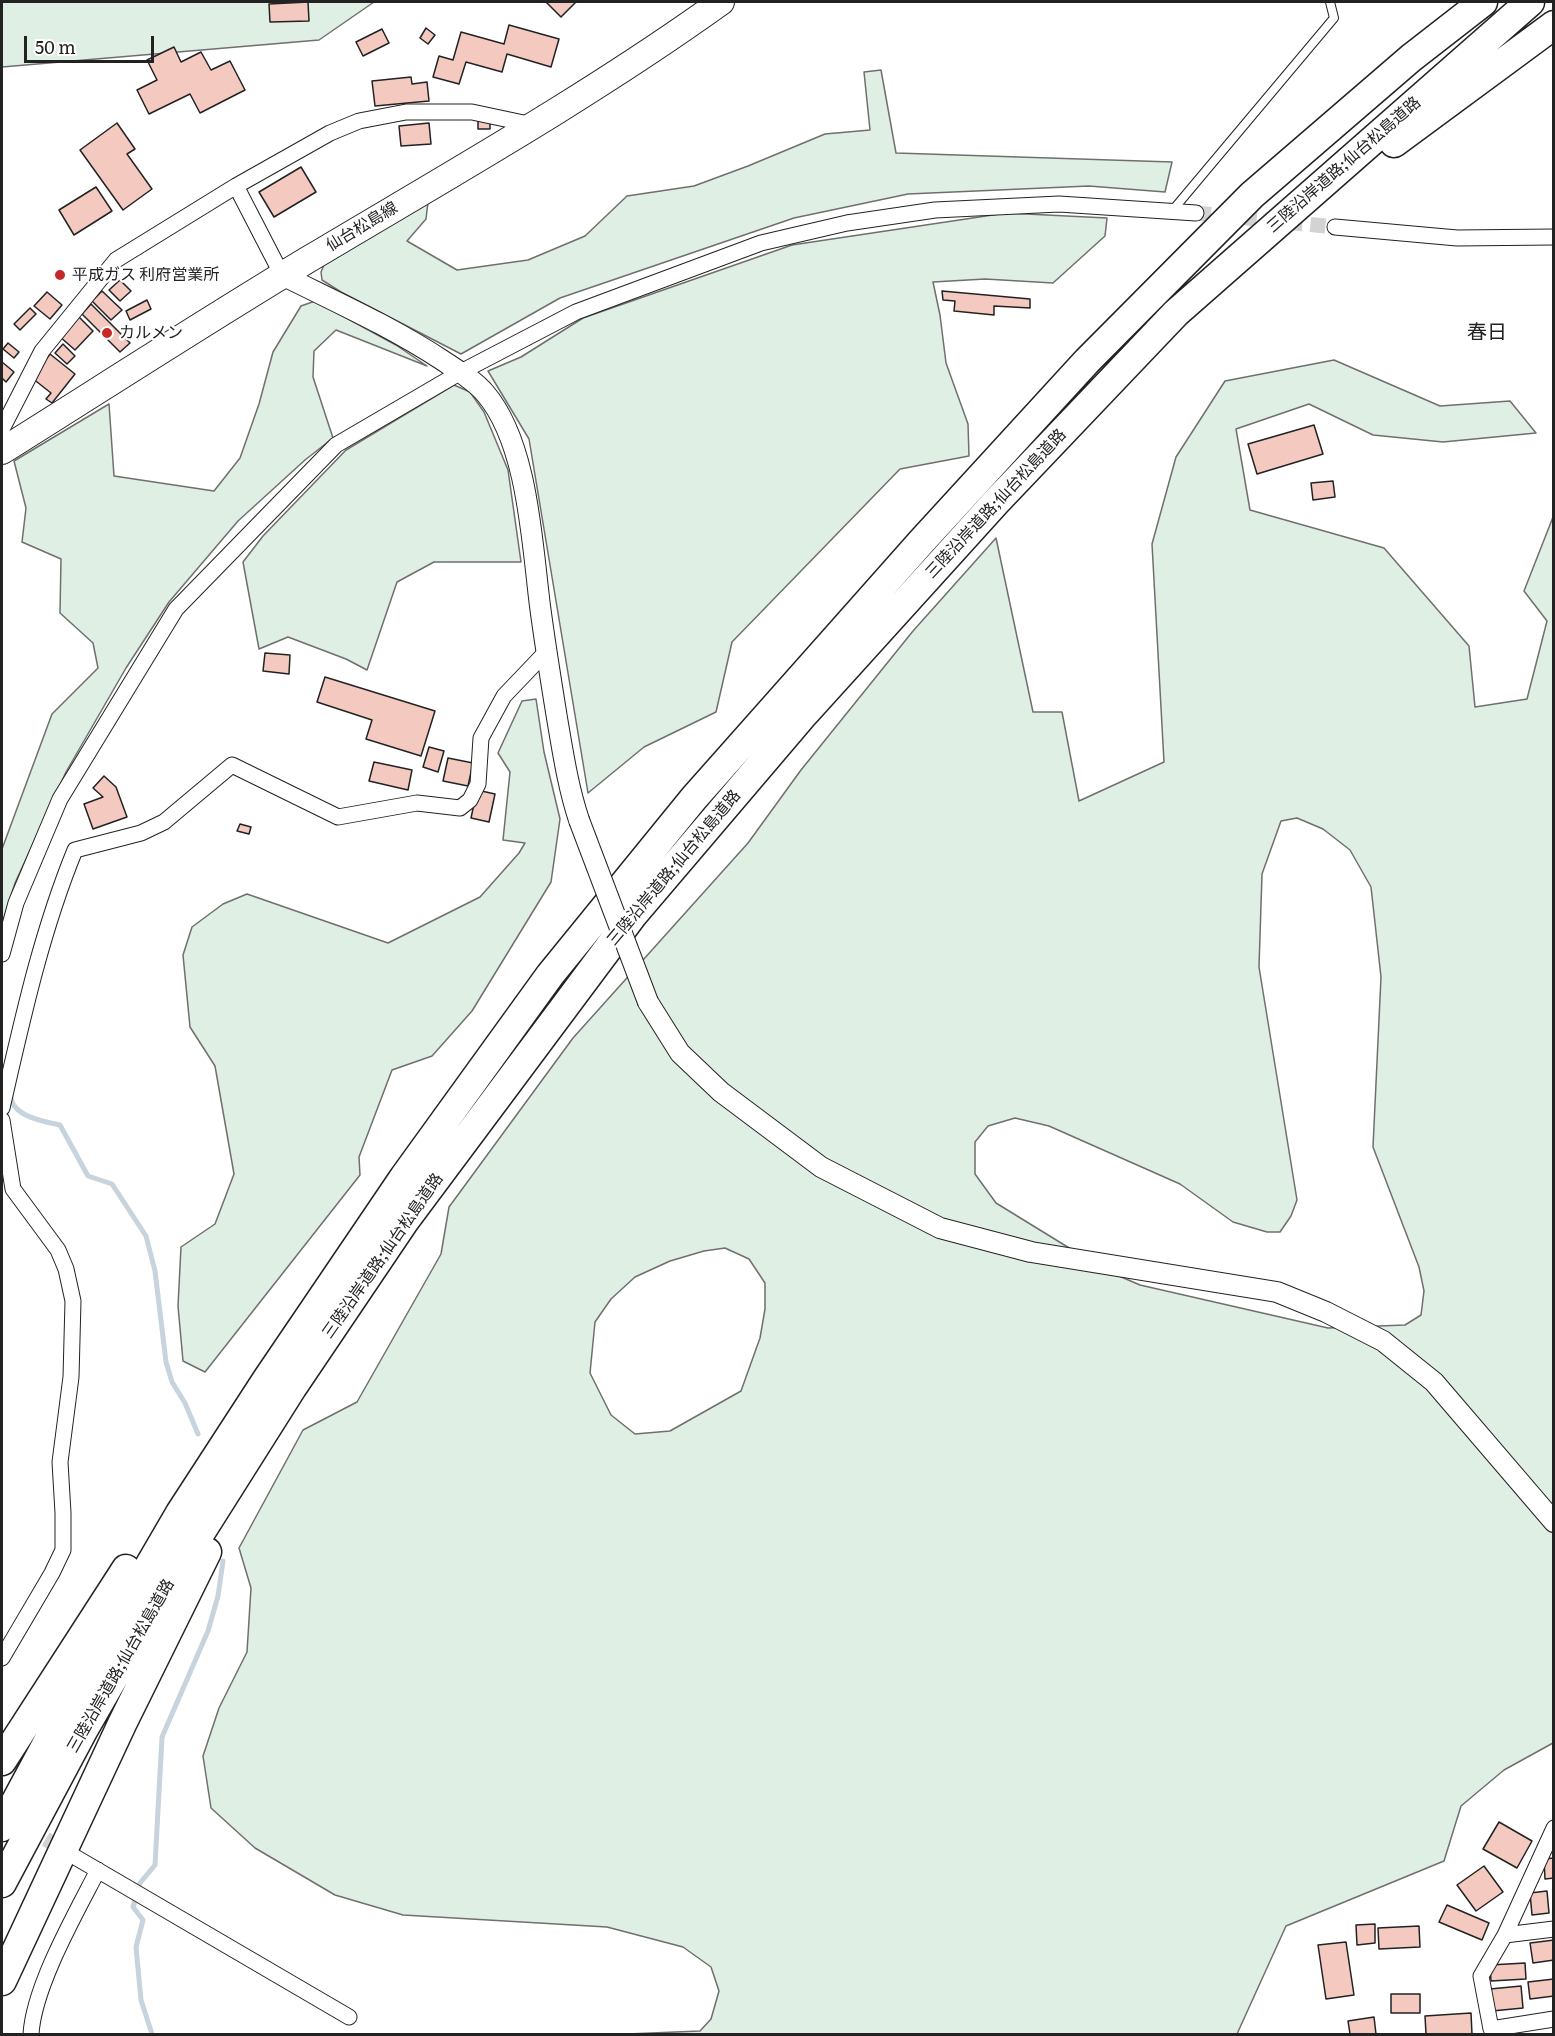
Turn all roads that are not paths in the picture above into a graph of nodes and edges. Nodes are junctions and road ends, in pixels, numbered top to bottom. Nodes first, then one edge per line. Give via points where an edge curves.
1 (722, 2) edge
2 (1330, 2) edge
3 (1469, 2) edge
4 (1483, 2) edge
5 (1530, 2) edge
6 (1554, 25) edge
7 (1411, 58) junction
8 (533, 125) junction
9 (236, 186) junction
10 (1306, 198) junction
11 (1172, 211) junction
12 (1196, 213) tunnel mouth
13 (1335, 226) tunnel mouth
14 (1554, 237) edge
15 (282, 275) junction
16 (461, 372) junction
17 (2, 429) edge
18 (2, 451) edge
19 (546, 652) junction
20 (2, 954) edge
21 (2, 1108) edge
22 (2, 1120) edge
23 (279, 1383) junction
24 (1554, 1522) edge
25 (2, 1658) edge
26 (2, 1761) edge
27 (2, 1827) edge
28 (1553, 1834) edge
29 (75, 1857) tunnel mouth
30 (98, 1870) junction
31 (2, 1883) edge
32 (1554, 1929) edge
33 (1505, 1935) junction
34 (2, 1981) edge
35 (349, 2017) dead end
36 (1554, 2019) edge
37 (31, 2034) edge

1 - 8 main road, 仙台松島線
2 - 11 lane via 1334,18
3 - 7 highway
4 - 7 highway, 三陸沿岸道路;仙台松島道路
5 - 10 highway, 三陸沿岸道路;仙台松島道路
6 - 10 highway via 1396,141
7 - 23 highway, 三陸沿岸道路;仙台松島道路 via 1252,195 1087,361 921,541 694,798 550,975 404,1177
8 - 9 street via 472,112 406,112 358,121
8 - 15 main road, 仙台松島線
9 - 15 street
9 - 17 street via 116,260 42,351
10 - 23 highway, 三陸沿岸道路;仙台松島道路 via 1176,313 996,502 804,714 633,915
11 - 12 street
11 - 16 street via 1059,204 934,210 836,225 762,243 576,312
13 - 14 street via 1456,238
15 - 16 street via 387,328
15 - 18 main road, 仙台松島線
16 - 19 street via 485,393 516,452
16 - 20 street via 336,445 176,609 60,799 16,903
19 - 21 street via 504,696 481,738 478,784 470,800 460,808 417,803 338,818 232,765 164,822 141,833 75,850 57,892
19 - 24 street, bridge via 579,820 648,1002 680,1053 721,1092 821,1167 940,1228 1031,1251 1277,1292 1383,1341 1434,1382
22 - 25 street via 13,1189 58,1250 73,1301 71,1377 60,1462 63,1550
23 - 26 highway via 158,1521
23 - 27 highway, 三陸沿岸道路;仙台松島道路 via 180,1513
23 - 31 highway, 三陸沿岸道路;仙台松島道路
23 - 34 highway
28 - 33 street
29 - 30 street
30 - 35 street
30 - 37 street via 40,1992
32 - 33 street
33 - 36 street via 1481,1977 1491,2029

